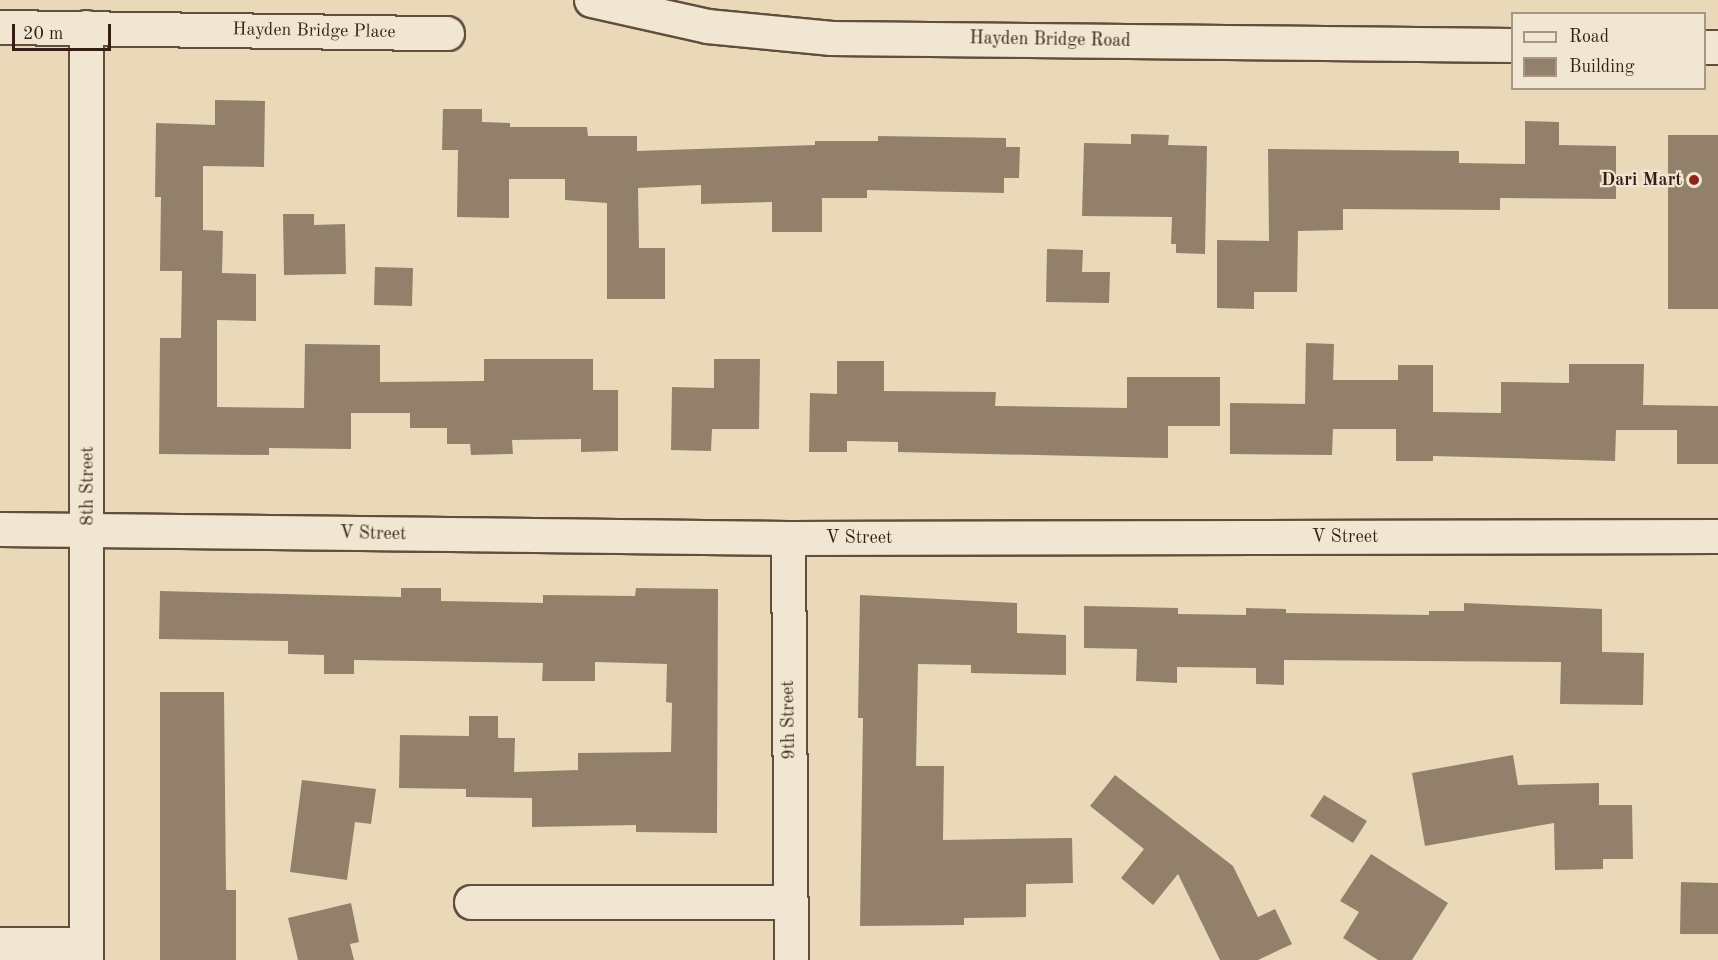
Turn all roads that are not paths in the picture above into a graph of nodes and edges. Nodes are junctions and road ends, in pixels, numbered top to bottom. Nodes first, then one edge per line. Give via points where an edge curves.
1 (591, 0) edge
2 (0, 27) edge
3 (86, 27) junction
4 (447, 33) dead end
5 (1511, 45) edge
6 (0, 529) edge
7 (89, 530) junction
8 (1718, 537) edge
9 (788, 538) junction
10 (471, 902) dead end
11 (791, 902) junction
12 (0, 944) edge
13 (86, 952) edge
14 (791, 960) edge

1 - 5 street, Hayden Bridge Road via 707,26 831,38
2 - 3 street, Hayden Bridge Place
3 - 4 street, Hayden Bridge Place
3 - 7 street, 8th Street
6 - 7 street, V Street
7 - 9 street, V Street
7 - 13 street, 8th Street
8 - 9 street, V Street
9 - 11 street, 9th Street
10 - 11 street
11 - 14 street, 9th Street
12 - 13 street, 8th Street

